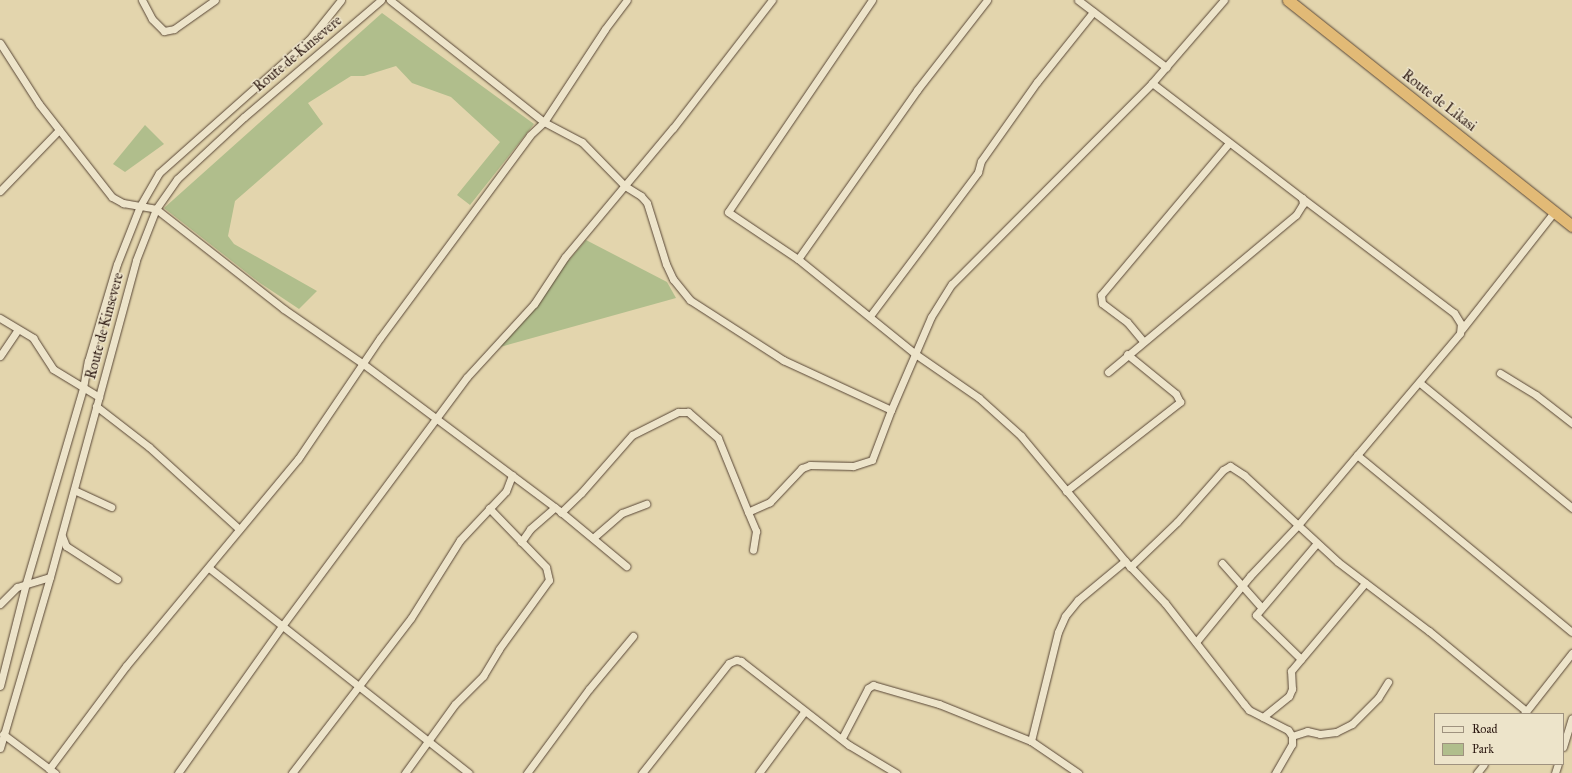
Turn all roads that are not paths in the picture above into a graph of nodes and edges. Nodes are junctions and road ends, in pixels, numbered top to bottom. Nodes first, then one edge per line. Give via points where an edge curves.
1 (142, 0) edge
2 (215, 0) edge
3 (341, 0) edge
4 (381, 0) edge
5 (390, 0) edge
6 (627, 0) edge
7 (772, 0) edge
8 (872, 0) edge
9 (987, 0) edge
10 (1078, 0) edge
11 (1224, 0) edge
12 (1288, 0) edge
13 (1093, 12) junction
14 (0, 43) edge
15 (1166, 67) junction
16 (1152, 83) junction
17 (544, 122) junction
18 (59, 130) junction
19 (1229, 143) junction
20 (625, 186) junction
21 (0, 191) edge
22 (1302, 198) junction
23 (140, 206) junction
24 (156, 209) junction
25 (1554, 212) junction
26 (1572, 226) edge
27 (798, 259) junction
28 (870, 316) junction
29 (0, 318) edge
30 (18, 329) junction
31 (1462, 329) junction
32 (1143, 341) junction
33 (914, 353) junction
34 (1127, 354) junction
35 (0, 356) edge
36 (362, 363) junction
37 (1108, 372) dead end
38 (1500, 373) dead end
39 (1420, 384) junction
40 (82, 388) junction
41 (99, 396) junction
42 (96, 406) junction
43 (891, 410) junction
44 (436, 420) junction
45 (1572, 423) edge
46 (1357, 455) junction
47 (512, 475) junction
48 (74, 490) junction
49 (1066, 491) junction
50 (646, 504) dead end
51 (111, 507) dead end
52 (488, 508) junction
53 (1572, 508) edge
54 (558, 510) junction
55 (748, 512) junction
56 (1298, 525) junction
57 (240, 529) junction
58 (62, 536) junction
59 (593, 538) junction
60 (521, 542) junction
61 (1317, 543) junction
62 (753, 550) dead end
63 (1125, 561) junction
64 (1222, 563) dead end
65 (626, 566) dead end
66 (1130, 567) junction
67 (209, 568) junction
68 (50, 577) junction
69 (117, 579) dead end
70 (26, 583) junction
71 (1365, 583) junction
72 (1242, 585) junction
73 (0, 604) edge
74 (1262, 607) junction
75 (282, 626) junction
76 (1572, 632) edge
77 (633, 636) dead end
78 (1196, 642) junction
79 (1572, 653) edge
80 (1301, 659) junction
81 (1388, 682) dead end
82 (0, 686) edge
83 (361, 686) junction
84 (804, 712) junction
85 (1525, 712) edge
86 (1263, 718) junction
87 (1572, 718) edge
88 (3, 734) junction
89 (1292, 736) junction
90 (842, 738) junction
91 (430, 741) junction
92 (1031, 741) junction
93 (1564, 744) edge
94 (0, 748) edge
95 (1483, 765) edge
96 (52, 771) edge
97 (178, 773) edge
98 (292, 773) edge
99 (405, 773) edge
100 (469, 773) edge
101 (527, 773) edge
102 (642, 773) edge
103 (759, 773) edge
104 (896, 773) edge
105 (1078, 773) edge
106 (1275, 773) edge
107 (1477, 773) edge

1 - 2 street via 152,19 164,31 174,29
3 - 23 street via 309,40 159,173
4 - 24 street, Route de Kinsevere via 244,117 177,179
5 - 17 street
6 - 17 street
7 - 20 street
8 - 27 street via 728,212
9 - 27 street via 908,102
10 - 13 street
11 - 15 street
12 - 25 highway, Route de Likasi
13 - 15 street
13 - 28 street via 1038,82 981,162 978,172
14 - 18 street
15 - 16 street
16 - 19 street
16 - 33 street via 952,284 931,317
17 - 20 street via 582,142
17 - 36 street via 530,135
18 - 21 street
18 - 23 street via 112,197 123,203
19 - 22 street
19 - 32 street via 1100,295 1102,303 1127,322
20 - 43 street via 647,203 666,264 673,279 690,300 783,360
20 - 44 street via 565,258 534,304 467,378
22 - 31 street via 1454,313
22 - 32 street via 1304,204 1296,215
23 - 24 street
23 - 40 street via 117,264
24 - 36 street via 284,309
24 - 41 street, Route de Kinsevere via 136,260
25 - 26 highway, Route de Likasi
25 - 31 street
27 - 28 street
28 - 33 street
29 - 30 street
30 - 35 street
30 - 40 street via 33,338 53,369
31 - 39 street
32 - 34 street
33 - 43 street
33 - 49 street via 988,405 1021,436
34 - 37 street
34 - 49 street via 1176,394 1180,402
36 - 44 street
36 - 57 street via 298,459
38 - 45 street via 1536,395
39 - 46 street
39 - 53 street
40 - 41 street
40 - 70 street
41 - 42 street, Route de Kinsevere
42 - 48 street, Route de Kinsevere
42 - 57 street via 149,447
43 - 55 street via 872,460 853,466 810,465 802,468 770,502
44 - 47 street
44 - 75 street
46 - 56 street
46 - 76 street
47 - 52 street via 506,491
47 - 54 street
48 - 51 street
48 - 58 street, Route de Kinsevere
49 - 63 street
50 - 59 street via 622,513
52 - 60 street
52 - 83 street via 460,540 411,618
54 - 55 street via 632,435 658,420 678,412 688,412 718,438
54 - 59 street
54 - 60 street via 530,529
55 - 62 street via 756,531
56 - 61 street
56 - 66 street via 1244,475 1230,466 1223,470 1177,522
56 - 72 street
57 - 67 street
58 - 68 street, Route de Kinsevere
58 - 69 street via 66,546
59 - 65 street
60 - 91 street via 546,567 549,575 546,586 507,637 483,676 455,704
61 - 71 street
61 - 74 street
63 - 66 street
63 - 92 street via 1078,600 1065,616 1058,632
64 - 72 street
66 - 78 street via 1165,603
67 - 75 street
67 - 96 street via 119,676
68 - 70 street
68 - 88 street, Route de Kinsevere
70 - 73 street via 17,586
70 - 82 street
71 - 80 street
71 - 85 street via 1429,630
72 - 74 street
72 - 78 street
74 - 80 street via 1256,618
75 - 83 street
75 - 97 street
77 - 101 street via 589,689
78 - 86 street via 1244,704
79 - 85 street
80 - 86 street via 1291,671 1292,689 1289,696
81 - 89 street via 1378,698 1348,727 1336,732 1320,734 1306,731
83 - 91 street
83 - 98 street
84 - 90 street
84 - 102 street via 741,661 732,661
84 - 103 street
86 - 89 street via 1288,730
87 - 93 street
88 - 94 street, Route de Kinsevere
88 - 96 street
89 - 106 street via 1288,753
90 - 92 street via 868,688 873,685 939,704
90 - 104 street
91 - 99 street
91 - 100 street
92 - 105 street
95 - 107 street

